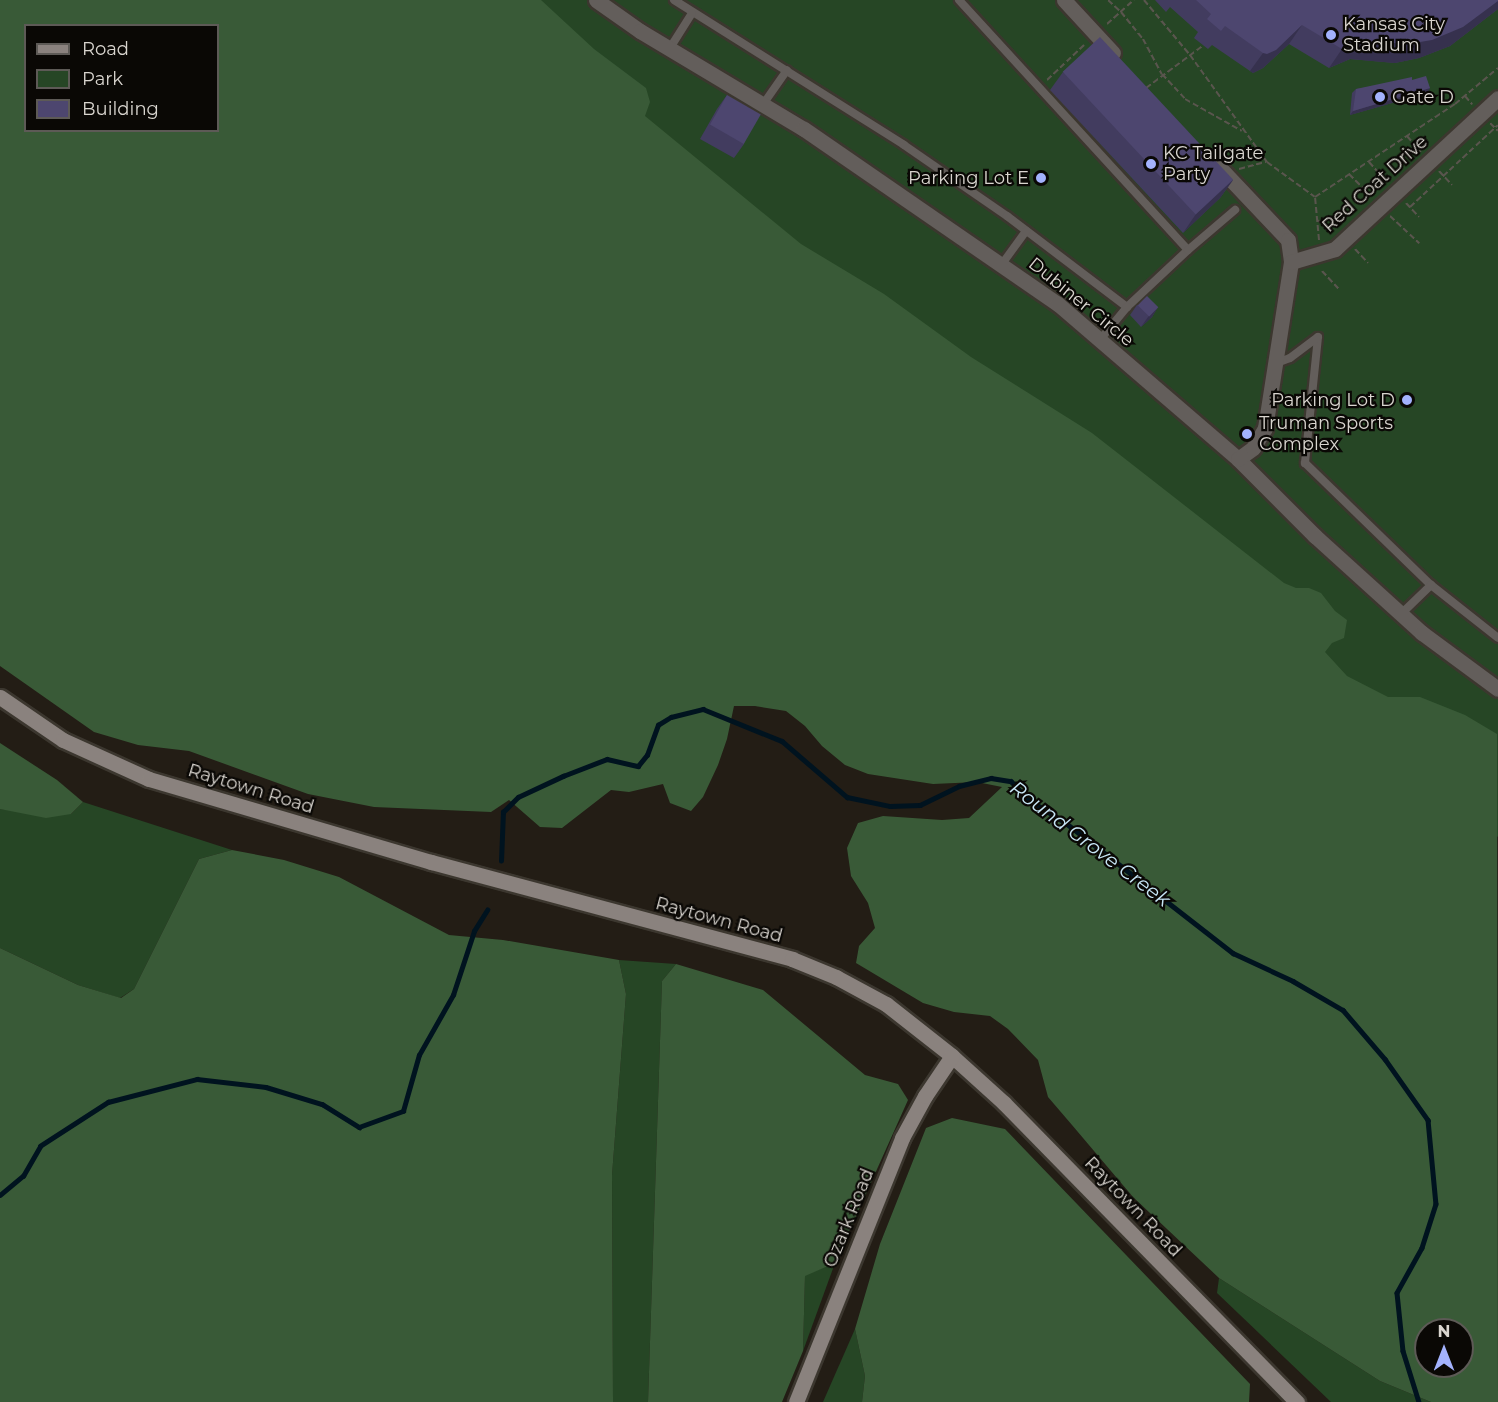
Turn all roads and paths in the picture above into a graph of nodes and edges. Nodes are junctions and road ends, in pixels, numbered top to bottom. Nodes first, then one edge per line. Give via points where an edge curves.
1 (596, 0) edge
2 (674, 0) edge
3 (959, 0) edge
4 (1064, 0) edge
5 (1108, 0) edge
6 (1134, 0) edge
7 (1144, 0) edge
8 (1121, 12) junction
9 (692, 13) junction
10 (1106, 25) dead end
11 (1086, 43) dead end
12 (1204, 45) dead end
13 (670, 48) junction
14 (1190, 55) junction
15 (1124, 65) edge
16 (1498, 68) edge
17 (787, 70) junction
18 (1162, 74) junction
19 (1039, 88) junction
20 (1146, 88) edge
21 (1498, 98) edge
22 (764, 103) junction
23 (1498, 125) edge
24 (1244, 133) junction
25 (1407, 136) junction
26 (1209, 156) edge
27 (1425, 156) dead end
28 (1369, 161) junction
29 (1267, 162) junction
30 (1435, 167) dead end
31 (1225, 173) junction
32 (1349, 174) junction
33 (1444, 176) junction
34 (1452, 185) dead end
35 (1391, 187) dead end
36 (1315, 197) junction
37 (1401, 198) dead end
38 (1376, 201) dead end
39 (1410, 207) junction
40 (1235, 210) dead end
41 (1387, 212) dead end
42 (1419, 217) dead end
43 (1317, 219) junction
44 (1026, 231) junction
45 (1340, 235) dead end
46 (1319, 240) dead end
47 (1419, 243) dead end
48 (1350, 245) dead end
49 (1188, 250) junction
50 (1291, 262) junction
51 (1368, 263) dead end
52 (1002, 264) junction
53 (1322, 271) dead end
54 (1340, 290) dead end
55 (1127, 307) junction
56 (1099, 341) junction
57 (1274, 364) junction
58 (1238, 459) junction
59 (1431, 585) junction
60 (1401, 614) junction
61 (1498, 638) edge
62 (1496, 683) edge
63 (0, 697) edge
64 (952, 1056) junction
65 (796, 1402) edge
66 (1297, 1402) edge

1 - 13 street, Dubiner Circle
2 - 9 lane
3 - 19 lane
4 - 15 street
5 - 8 path
6 - 8 path
7 - 14 path
8 - 10 path
8 - 18 path via 1143,39
9 - 13 lane
9 - 17 lane
11 - 19 path
12 - 14 path
13 - 22 street, Dubiner Circle
14 - 18 path
14 - 24 path
16 - 25 path via 1455,104
17 - 22 lane
17 - 44 lane via 904,145
18 - 20 path
18 - 24 path via 1185,99
19 - 49 lane
21 - 50 street, Red Coat Drive via 1335,249
22 - 52 street, Dubiner Circle
23 - 33 path
24 - 29 path
25 - 27 path
25 - 28 path
26 - 31 street
28 - 32 path
28 - 35 path
29 - 31 path
29 - 36 path
30 - 33 path
31 - 50 street via 1288,240
32 - 36 path
32 - 38 path
33 - 34 path
33 - 39 path
36 - 43 path
37 - 39 path
39 - 42 path
40 - 49 lane
41 - 47 path
43 - 45 path
43 - 46 path
44 - 52 lane
44 - 55 lane
48 - 51 path
49 - 55 lane
50 - 57 street
52 - 56 street, Dubiner Circle via 1058,304
53 - 54 path
55 - 56 lane
56 - 58 street, Dubiner Circle
57 - 58 street via 1265,428 1253,448
57 - 59 lane via 1290,358 1318,337 1305,463
58 - 60 street, Dubiner Circle
59 - 60 lane
59 - 61 lane
60 - 62 street, Dubiner Circle
63 - 64 main road, Raytown Road via 63,740 149,779 431,862 792,959 886,1004
64 - 65 main road, Ozark Road via 902,1138
64 - 66 main road, Raytown Road via 1004,1103

